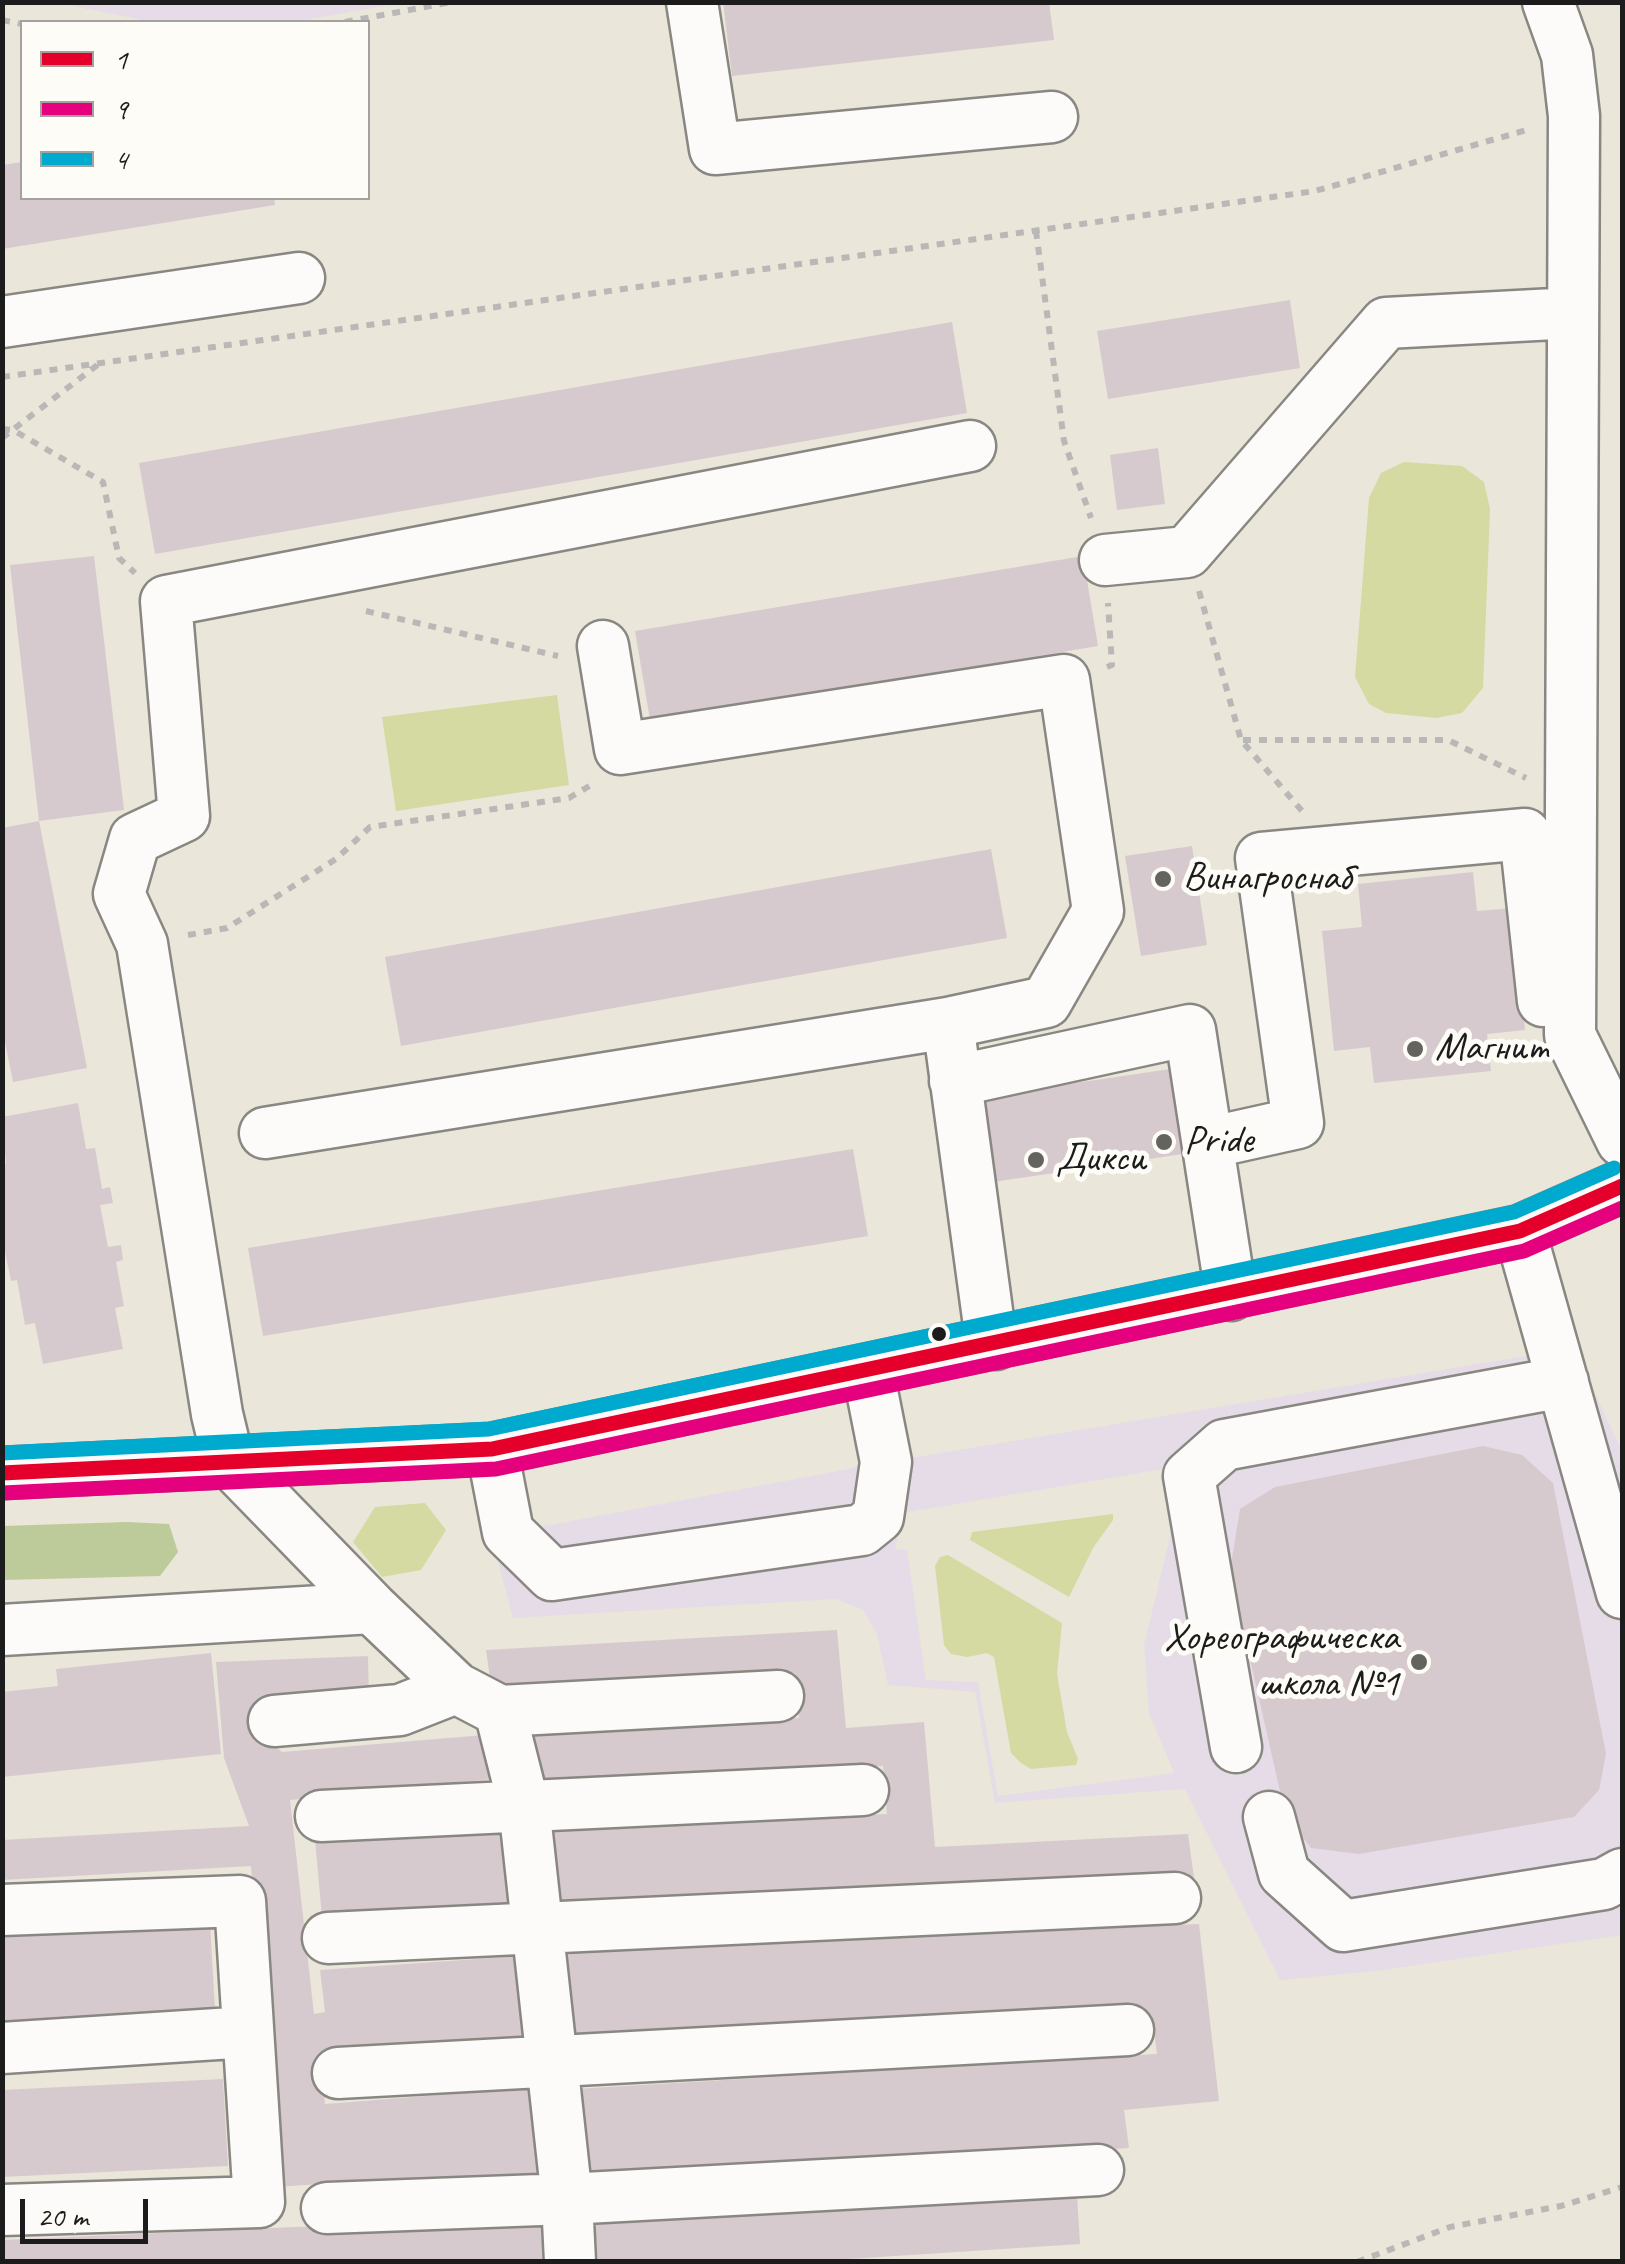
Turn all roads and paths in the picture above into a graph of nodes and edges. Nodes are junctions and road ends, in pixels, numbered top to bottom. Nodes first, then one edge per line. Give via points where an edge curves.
1 (452, 2) edge
2 (692, 2) edge
3 (1548, 2) edge
4 (356, 20) edge
5 (1574, 116) junction
6 (1052, 117) dead end
7 (1036, 231) junction
8 (300, 278) dead end
9 (1573, 313) junction
10 (2, 322) edge
11 (100, 363) junction
12 (2, 376) edge
13 (2, 429) edge
14 (13, 430) junction
15 (2, 438) edge
16 (970, 446) dead end
17 (1188, 552) junction
18 (1105, 560) junction
19 (166, 601) junction
20 (348, 606) dead end
21 (604, 646) joint
22 (1064, 680) junction
23 (1242, 740) junction
24 (620, 749) junction
25 (1571, 800) junction
26 (1338, 853) junction
27 (142, 944) junction
28 (1046, 1002) junction
29 (948, 1023) junction
30 (1570, 1035) junction
31 (1056, 1059) junction
32 (955, 1082) junction
33 (265, 1133) dead end
34 (1622, 1141) edge
35 (1208, 1143) junction
36 (1622, 1186) edge
37 (1520, 1232) junction
38 (1231, 1295) junction
39 (996, 1344) junction
40 (868, 1371) junction
41 (1562, 1382) junction
42 (492, 1449) junction
43 (228, 1460) junction
44 (2, 1473) edge
45 (1611, 1523) edge
46 (1622, 1593) edge
47 (372, 1608) junction
48 (2, 1630) edge
49 (456, 1688) junction
50 (778, 1696) dead end
51 (500, 1711) junction
52 (274, 1722) dead end
53 (1236, 1747) dead end
54 (863, 1790) dead end
55 (524, 1806) junction
56 (320, 1816) dead end
57 (1269, 1817) dead end
58 (1622, 1874) edge
59 (1175, 1898) dead end
60 (2, 1910) edge
61 (538, 1929) junction
62 (328, 1938) dead end
63 (1128, 2030) dead end
64 (248, 2032) junction
65 (2, 2048) edge
66 (552, 2064) junction
67 (338, 2073) dead end
68 (1098, 2170) dead end
69 (1622, 2187) edge
70 (567, 2198) junction
71 (327, 2208) dead end
72 (2, 2210) edge
73 (570, 2262) edge
74 (1357, 2262) edge

1 - 4 path
2 - 6 street via 715,149
3 - 5 street via 1566,55
5 - 7 path via 1314,191
5 - 9 street
7 - 11 path
7 - 18 path via 1064,441
8 - 10 street
9 - 17 street via 1386,323
9 - 25 street
11 - 12 path
11 - 14 path
13 - 14 path
14 - 15 path
14 - 19 path via 103,482 119,558
16 - 19 street
17 - 18 street
17 - 23 path
18 - 22 path via 1112,665
19 - 27 street via 184,816 135,838 120,894
20 - 21 path via 560,656
21 - 24 street
22 - 24 street
22 - 28 street via 1098,911
23 - 25 path via 1448,740
23 - 26 path
24 - 27 path via 598,781 569,798 370,827 336,859 227,928
25 - 30 street
26 - 30 street via 1525,834 1546,1037
26 - 35 street via 1261,858 1298,1123
27 - 43 street
28 - 29 street
28 - 31 street
29 - 32 street
29 - 33 street
30 - 34 street
31 - 32 street
31 - 35 street via 1190,1030
32 - 39 street
35 - 38 street
36 - 37 street
37 - 38 street
37 - 41 street
38 - 39 street
39 - 40 street
40 - 42 street
40 - 42 street via 886,1462 878,1517 862,1530 552,1575 508,1532
41 - 45 street
41 - 53 street via 1224,1445 1190,1476
42 - 43 street
43 - 44 street
43 - 47 street
45 - 46 street
47 - 48 street
47 - 49 street
49 - 51 street
49 - 52 street via 400,1710
50 - 51 street
51 - 55 street
54 - 55 street
55 - 56 street
55 - 61 street
57 - 58 street via 1284,1873 1343,1926 1604,1884
59 - 61 street
60 - 64 street via 240,1901
61 - 62 street
61 - 66 street
63 - 66 street
64 - 65 street
64 - 72 street via 259,2202
66 - 67 street
66 - 70 street
68 - 70 street
69 - 74 path via 1450,2227
70 - 71 street
70 - 73 street

